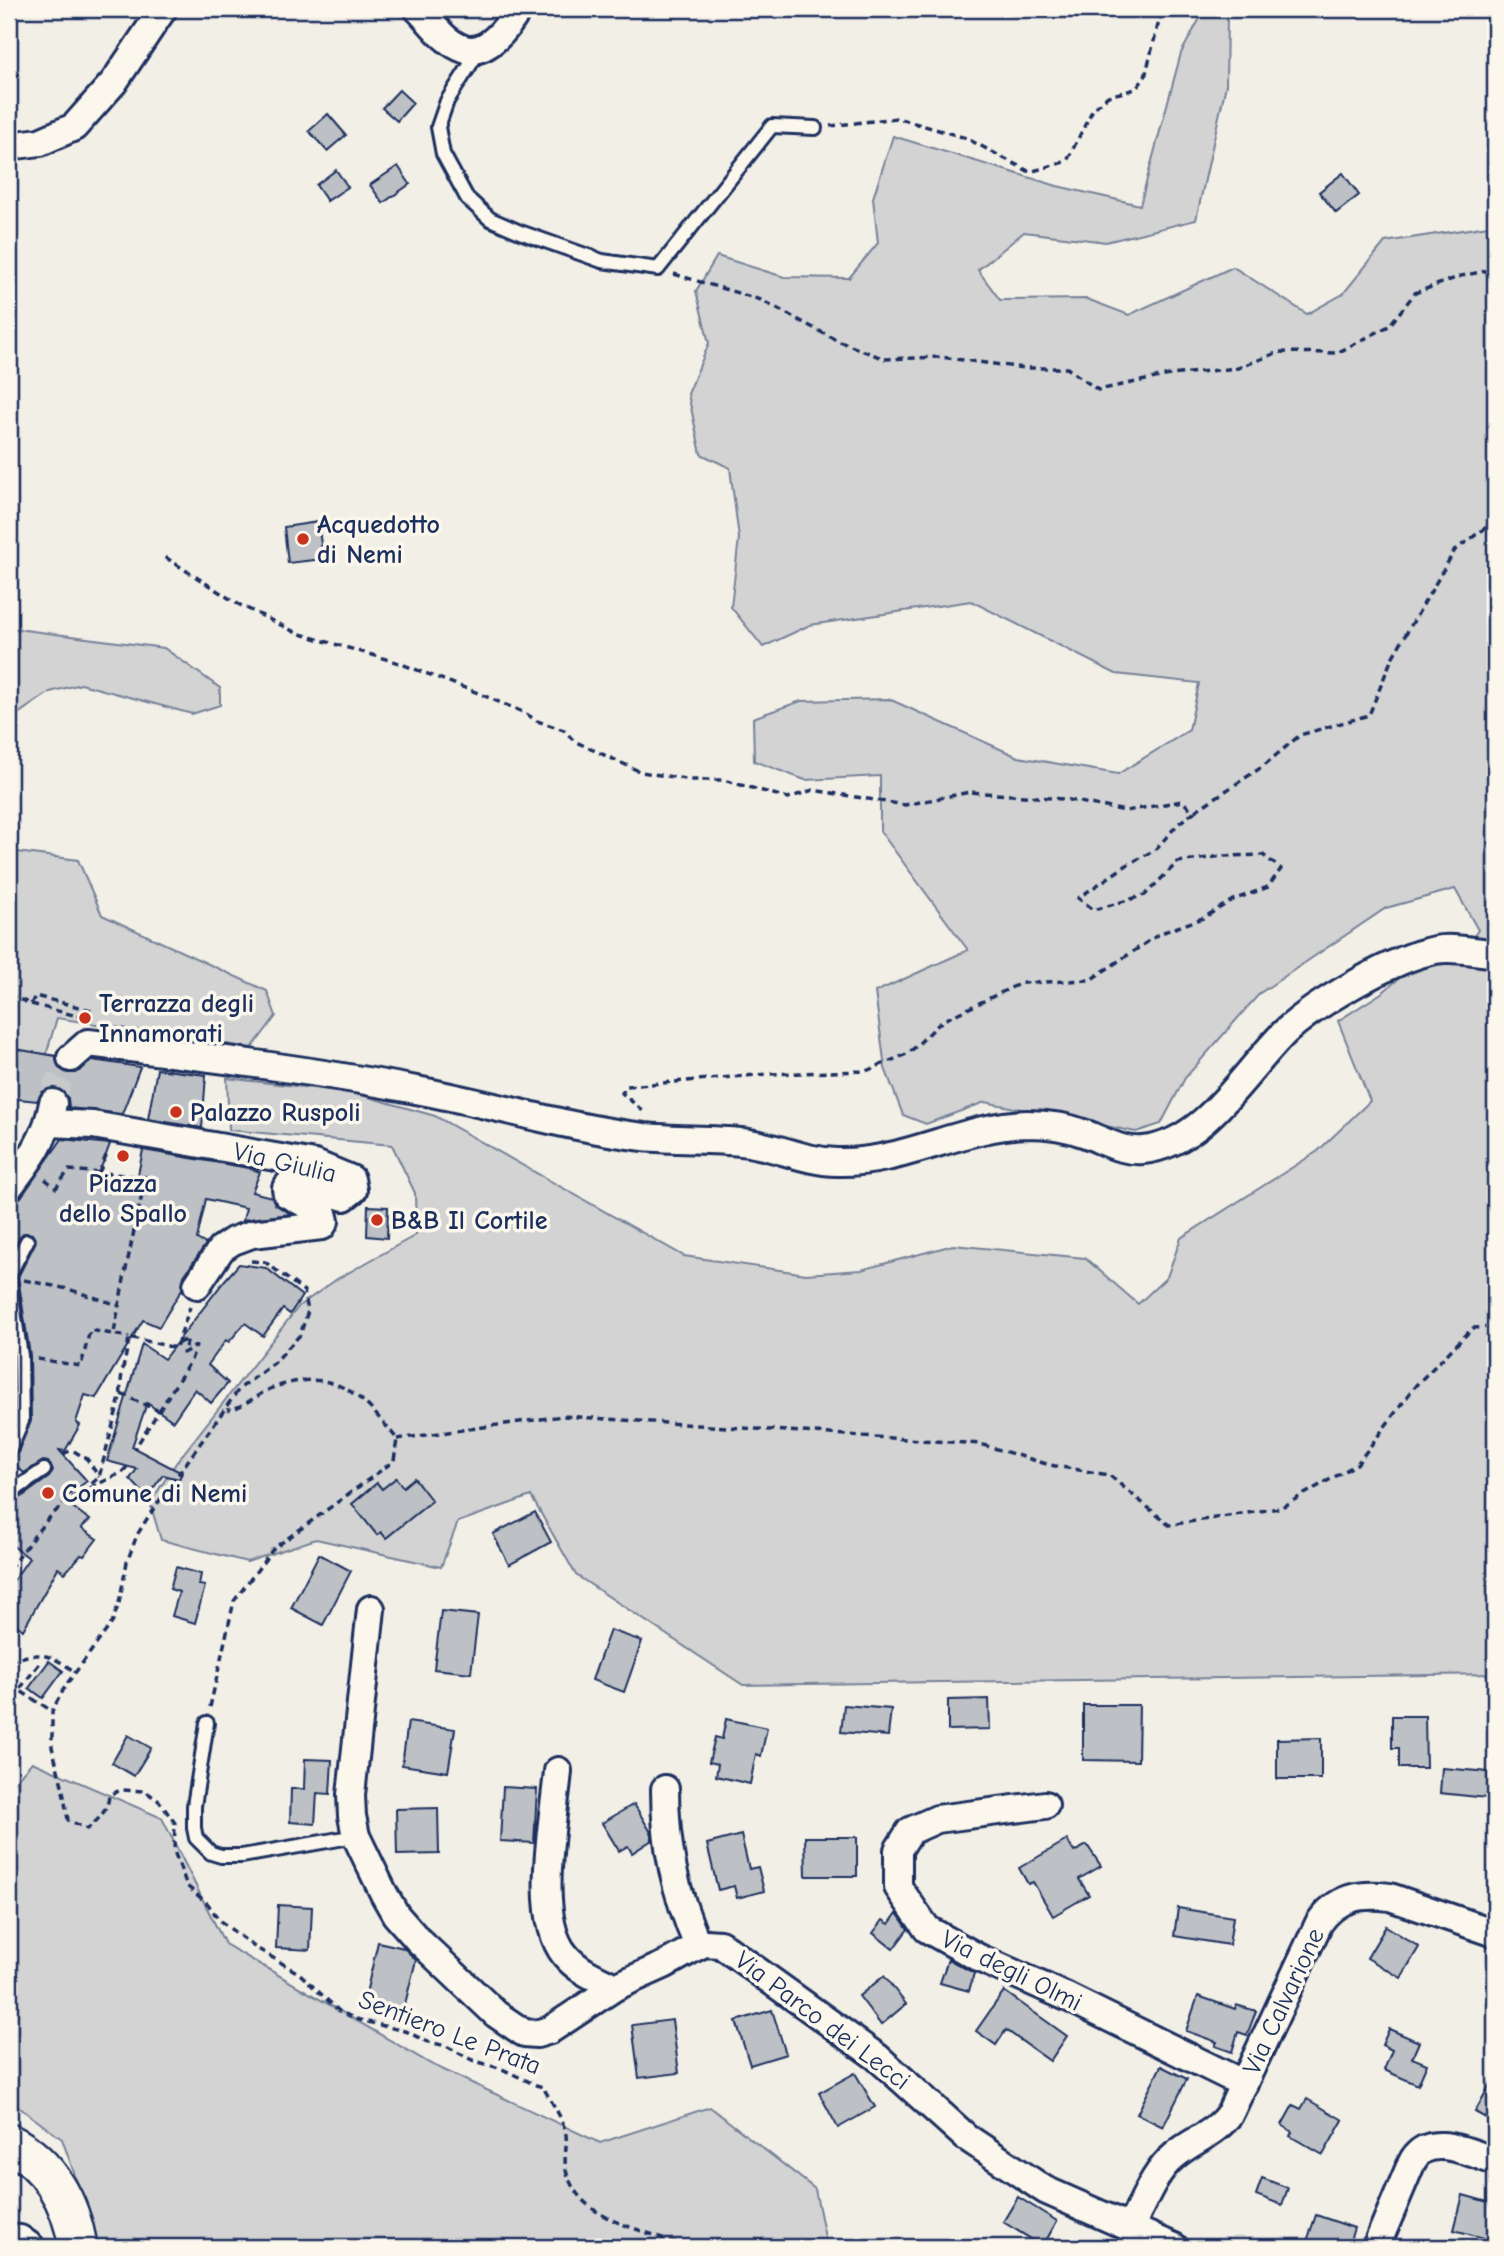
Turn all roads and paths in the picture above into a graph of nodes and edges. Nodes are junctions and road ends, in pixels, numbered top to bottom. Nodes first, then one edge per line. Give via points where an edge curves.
1 (163, 9) edge
2 (418, 9) edge
3 (518, 9) edge
4 (1162, 9) edge
5 (482, 48) junction
6 (815, 128) joint
7 (9, 146) edge
8 (1495, 268) edge
9 (658, 269) junction
10 (1495, 521) edge
11 (165, 557) dead end
12 (1194, 812) junction
13 (1495, 953) edge
14 (9, 995) edge
15 (31, 1004) junction
16 (91, 1010) dead end
17 (60, 1012) dead end
18 (74, 1055) dead end
19 (648, 1116) dead end
20 (26, 1165) junction
21 (9, 1187) edge
22 (27, 1241) dead end
23 (244, 1260) dead end
24 (11, 1277) edge
25 (197, 1285) dead end
26 (119, 1305) junction
27 (187, 1317) dead end
28 (1495, 1327) edge
29 (114, 1333) junction
30 (129, 1338) junction
31 (178, 1343) junction
32 (21, 1356) junction
33 (121, 1394) junction
34 (226, 1410) junction
35 (159, 1411) junction
36 (397, 1439) junction
37 (135, 1448) dead end
38 (9, 1451) edge
39 (63, 1454) dead end
40 (127, 1467) dead end
41 (44, 1470) dead end
42 (99, 1477) junction
43 (9, 1480) edge
44 (85, 1490) junction
45 (9, 1569) edge
46 (371, 1609) dead end
47 (9, 1661) edge
48 (39, 1664) dead end
49 (75, 1672) junction
50 (52, 1711) junction
51 (206, 1723) joint
52 (558, 1771) dead end
53 (665, 1788) dead end
54 (1045, 1805) dead end
55 (356, 1836) junction
56 (1495, 1933) edge
57 (698, 1946) junction
58 (615, 1987) junction
59 (1244, 2084) junction
60 (9, 2143) edge
61 (1495, 2161) edge
62 (1130, 2227) junction
63 (9, 2238) edge
64 (31, 2247) edge
65 (78, 2247) edge
66 (685, 2247) edge
67 (1174, 2247) edge
68 (1376, 2247) edge

1 - 7 street via 114,82 74,127 40,142
2 - 5 street via 465,50
3 - 5 street via 496,39
4 - 6 path via 1145,77 1136,89 1108,96 1093,109 1067,161 1030,172 966,138 897,118
5 - 9 lane via 447,101 438,127 443,154 467,198 490,219 520,232 602,261
6 - 9 lane via 772,126
8 - 9 path via 1415,293 1388,326 1336,353 1279,352 1238,368 1170,375 1098,390 1067,368 1024,368 940,357 885,359 840,342 761,300
10 - 12 path via 1455,550 1392,659 1369,715 1300,734 1262,767
11 - 12 path via 237,604 297,633 473,691 564,730 574,741 641,772 723,780 788,798 813,790 905,805 970,792 1064,799 1126,811 1182,801
12 - 19 path via 1155,850 1078,898 1094,910 1145,895 1178,862 1223,856 1263,855 1281,869 1268,887 1161,933 1090,980 1021,983 942,1021 909,1053 866,1071 627,1086 622,1093
13 - 18 street via 1436,949 1387,966 1297,1021 1202,1121 1167,1143 1145,1150 1123,1148 1080,1131 1018,1124 980,1129 900,1154 825,1161 754,1144 601,1130 269,1064 88,1043
14 - 15 path
15 - 16 path via 35,996
15 - 17 path
20 - 21 street
20 - 25 street, Via Giulia via 40,1145 51,1113 93,1125 315,1164 351,1179 353,1190 344,1197 290,1183 287,1194 323,1213 322,1226 252,1234 233,1241 221,1249
20 - 26 path via 55,1188 69,1171 146,1177
22 - 24 lane
23 - 34 path via 265,1262 304,1291 308,1311 300,1335 274,1363 239,1389
24 - 26 path
24 - 32 lane
26 - 29 path
27 - 31 path
28 - 36 path via 1473,1328 1416,1385 1357,1464 1280,1508 1168,1525 1109,1475 1051,1465 980,1444 563,1416
29 - 30 path
29 - 32 path via 90,1330 80,1366
30 - 31 path via 176,1348
30 - 33 path via 119,1380
31 - 35 path via 188,1339 183,1353 196,1346
32 - 38 lane via 22,1421
33 - 35 path
33 - 42 path
34 - 36 path via 274,1387 316,1378 345,1386
34 - 49 path via 137,1535 112,1623
35 - 37 path
36 - 51 path via 394,1461 273,1549 234,1601
39 - 42 path via 72,1450 87,1459
40 - 44 path
41 - 43 lane via 19,1486
42 - 44 path
44 - 45 path via 45,1522
46 - 55 street, Via Parco dei Lecci via 351,1795
47 - 49 path via 46,1655
48 - 50 path via 19,1690
49 - 50 path
50 - 66 path, Sentiero Le Prata via 52,1747 68,1821 87,1829 108,1806 108,1795 121,1790 145,1791 175,1823 174,1852 187,1886 219,1920 300,1974 339,2011 446,2046 543,2087 566,2132 565,2160 572,2189 586,2205 628,2227
51 - 55 lane via 194,1828 211,1853 242,1856
52 - 58 street via 548,1883 552,1931 575,1965
53 - 57 street via 669,1856
54 - 59 street, Via degli Olmi via 937,1819 910,1831 898,1850 898,1887 927,1929
55 - 58 street, Via Parco dei Lecci via 396,1915 486,2005 518,2030 550,2031
56 - 59 street, Via Calvarione via 1390,1897 1367,1894 1337,1903 1319,1923
57 - 58 street, Via Parco dei Lecci
57 - 62 street, Via Parco dei Lecci via 715,1943 729,1948 762,1977 883,2062 966,2137 1045,2190
59 - 62 street, Via Calvarione via 1224,2121 1163,2167
60 - 65 main road via 36,2161 58,2189
61 - 68 street via 1449,2146 1419,2152
62 - 67 street, Via Parco dei Lecci
63 - 64 street

